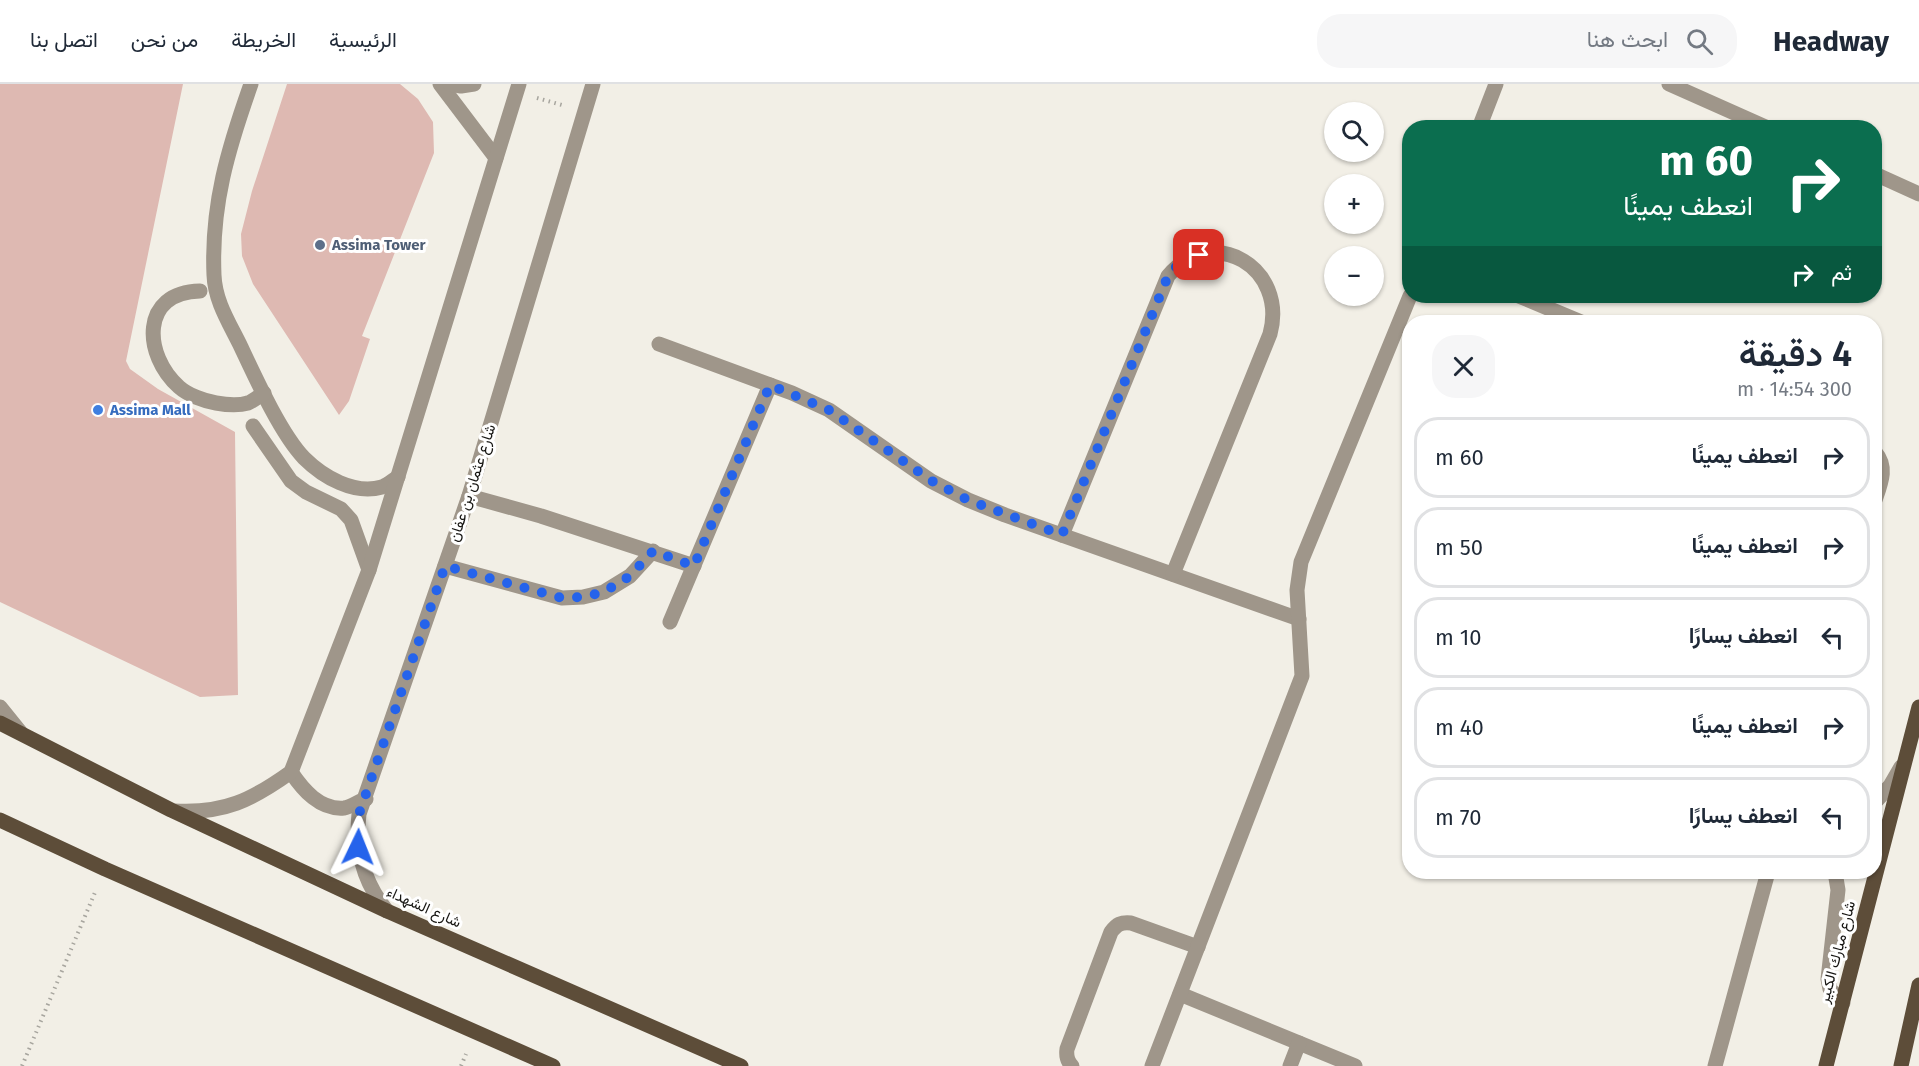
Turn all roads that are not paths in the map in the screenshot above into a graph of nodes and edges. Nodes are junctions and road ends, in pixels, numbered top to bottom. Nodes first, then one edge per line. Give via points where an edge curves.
1 (251, 84) edge
2 (440, 84) edge
3 (450, 84) edge
4 (474, 84) edge
5 (593, 84) edge
6 (1496, 84) edge
7 (1669, 84) edge
8 (517, 88) edge
9 (1482, 120) edge
10 (1750, 120) edge
11 (496, 158) junction
12 (1882, 177) edge
13 (1919, 194) edge
14 (200, 291) dead end
15 (1536, 303) edge
16 (1564, 315) edge
17 (1402, 316) edge
18 (659, 344) dead end
19 (770, 385) junction
20 (264, 393) junction
21 (253, 426) dead end
22 (1882, 461) edge
23 (398, 477) junction
24 (1882, 480) edge
25 (470, 496) junction
26 (1062, 535) junction
27 (653, 551) junction
28 (445, 566) junction
29 (694, 566) junction
30 (369, 570) junction
31 (1173, 574) junction
32 (1299, 619) junction
33 (670, 622) dead end
34 (0, 707) edge
35 (1919, 707) edge
36 (0, 723) edge
37 (21, 734) junction
38 (1904, 762) junction
39 (291, 772) junction
40 (1882, 795) edge
41 (366, 799) junction
42 (171, 810) junction
43 (0, 820) edge
44 (1882, 849) edge
45 (1766, 879) edge
46 (1836, 879) edge
47 (1874, 879) edge
48 (387, 911) junction
49 (1198, 947) junction
50 (1919, 985) edge
51 (1180, 993) junction
52 (1843, 1003) junction
53 (1299, 1043) junction
54 (553, 1066) edge
55 (741, 1066) edge
56 (1072, 1066) edge
57 (1152, 1066) edge
58 (1290, 1066) edge
59 (1355, 1066) edge
60 (1715, 1066) edge
61 (1826, 1066) edge
62 (1901, 1066) edge

1 - 20 street via 217,200 214,278 221,308
2 - 11 street
3 - 4 street
5 - 25 street, شارع عثمان بن عفان
6 - 9 street
7 - 10 street
8 - 11 street
11 - 23 street
12 - 13 street
14 - 20 street via 176,294 158,312 154,348 165,372 180,388 206,401 228,406 249,403
15 - 16 street
17 - 32 street via 1301,562 1297,590
18 - 19 street
19 - 26 street via 829,410 932,481 968,500
19 - 29 street
20 - 23 street via 303,457 325,475 364,489 384,487
21 - 30 street via 291,481 342,509 351,520
22 - 24 street
23 - 30 street
25 - 27 street
25 - 28 street, شارع عثمان بن عفان
26 - 31 street
26 - 31 street via 1168,276 1199,255 1225,254 1237,258 1259,273 1266,284 1272,296 1274,322
27 - 28 street via 630,576 604,592 583,597 562,598
27 - 29 street
28 - 41 street, شارع عثمان بن عفان
29 - 33 street
30 - 39 street
31 - 32 street
32 - 49 street via 1302,676
34 - 37 street
35 - 38 main road, شارع مبارك الكبير
36 - 37 main road, شارع الشهداء
37 - 42 main road, شارع الشهداء
38 - 40 street
38 - 44 main road, شارع مبارك الكبير
39 - 41 street via 304,790 330,806 345,808
39 - 42 street via 262,792 219,810
41 - 48 street, شارع عثمان بن عفان via 357,831 360,859 376,897
42 - 48 main road, شارع الشهداء
43 - 54 main road
45 - 60 street
46 - 52 street via 1828,979 1830,989
47 - 52 main road, شارع مبارك الكبير
48 - 55 main road, شارع الشهداء
49 - 51 street
49 - 56 street via 1131,923 1122,922 1115,927 1067,1048 1066,1056
50 - 62 main road
51 - 53 street
51 - 57 street
52 - 61 main road, شارع مبارك الكبير
53 - 58 street
53 - 59 street

